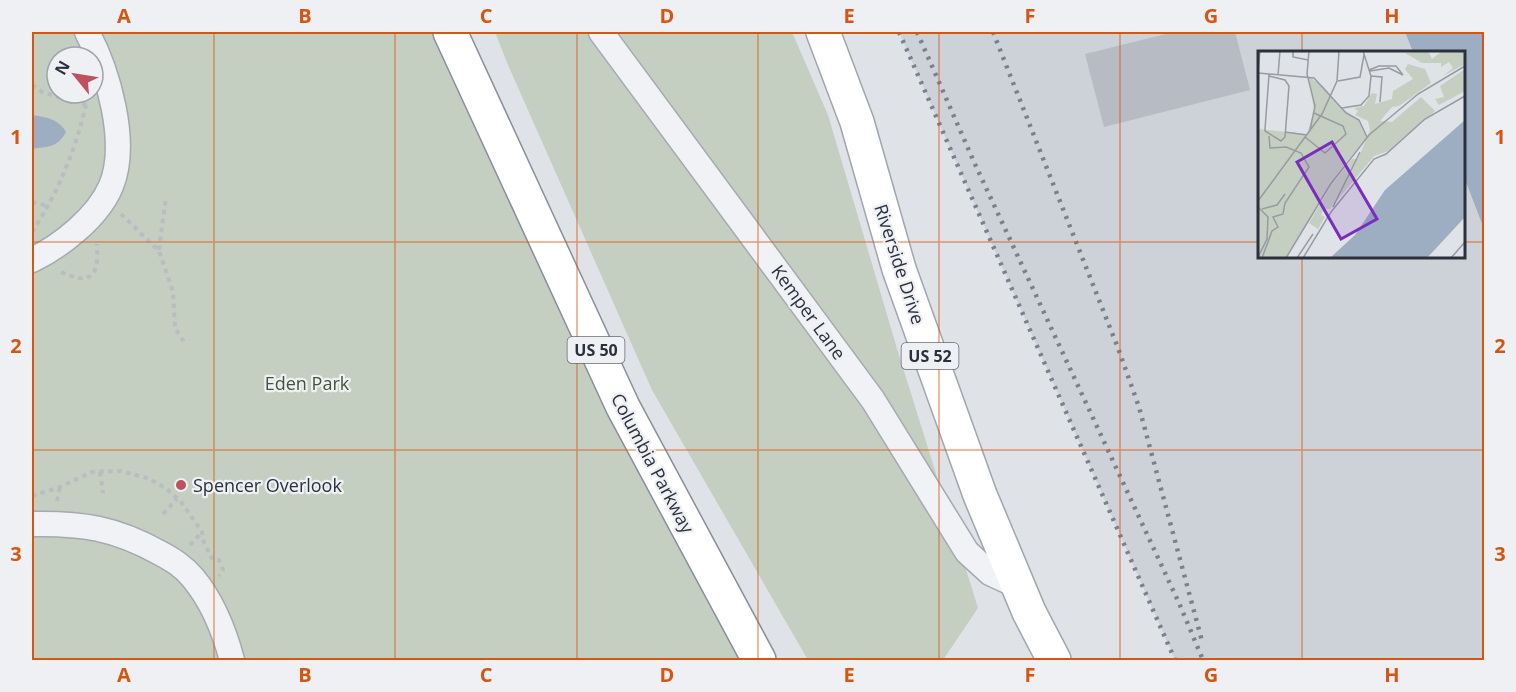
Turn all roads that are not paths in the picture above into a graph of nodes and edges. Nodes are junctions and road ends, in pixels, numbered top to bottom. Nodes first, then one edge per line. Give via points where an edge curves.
1 (87, 32) edge
2 (450, 32) edge
3 (601, 32) edge
4 (823, 32) edge
5 (32, 260) edge
6 (32, 524) edge
7 (1018, 586) junction
8 (232, 660) edge
9 (759, 660) edge
10 (1054, 660) edge

1 - 5 street via 114,111 117,146 112,185 91,216
2 - 9 main road, Columbia Parkway / US 50 via 623,407
3 - 7 street, Kemper Lane via 873,400 967,552 990,573
4 - 7 main road, Riverside Drive / US 52 via 857,122 899,269 980,495
6 - 8 street via 111,530 178,563 193,578 219,620
7 - 10 main road, Riverside Drive / US 52

